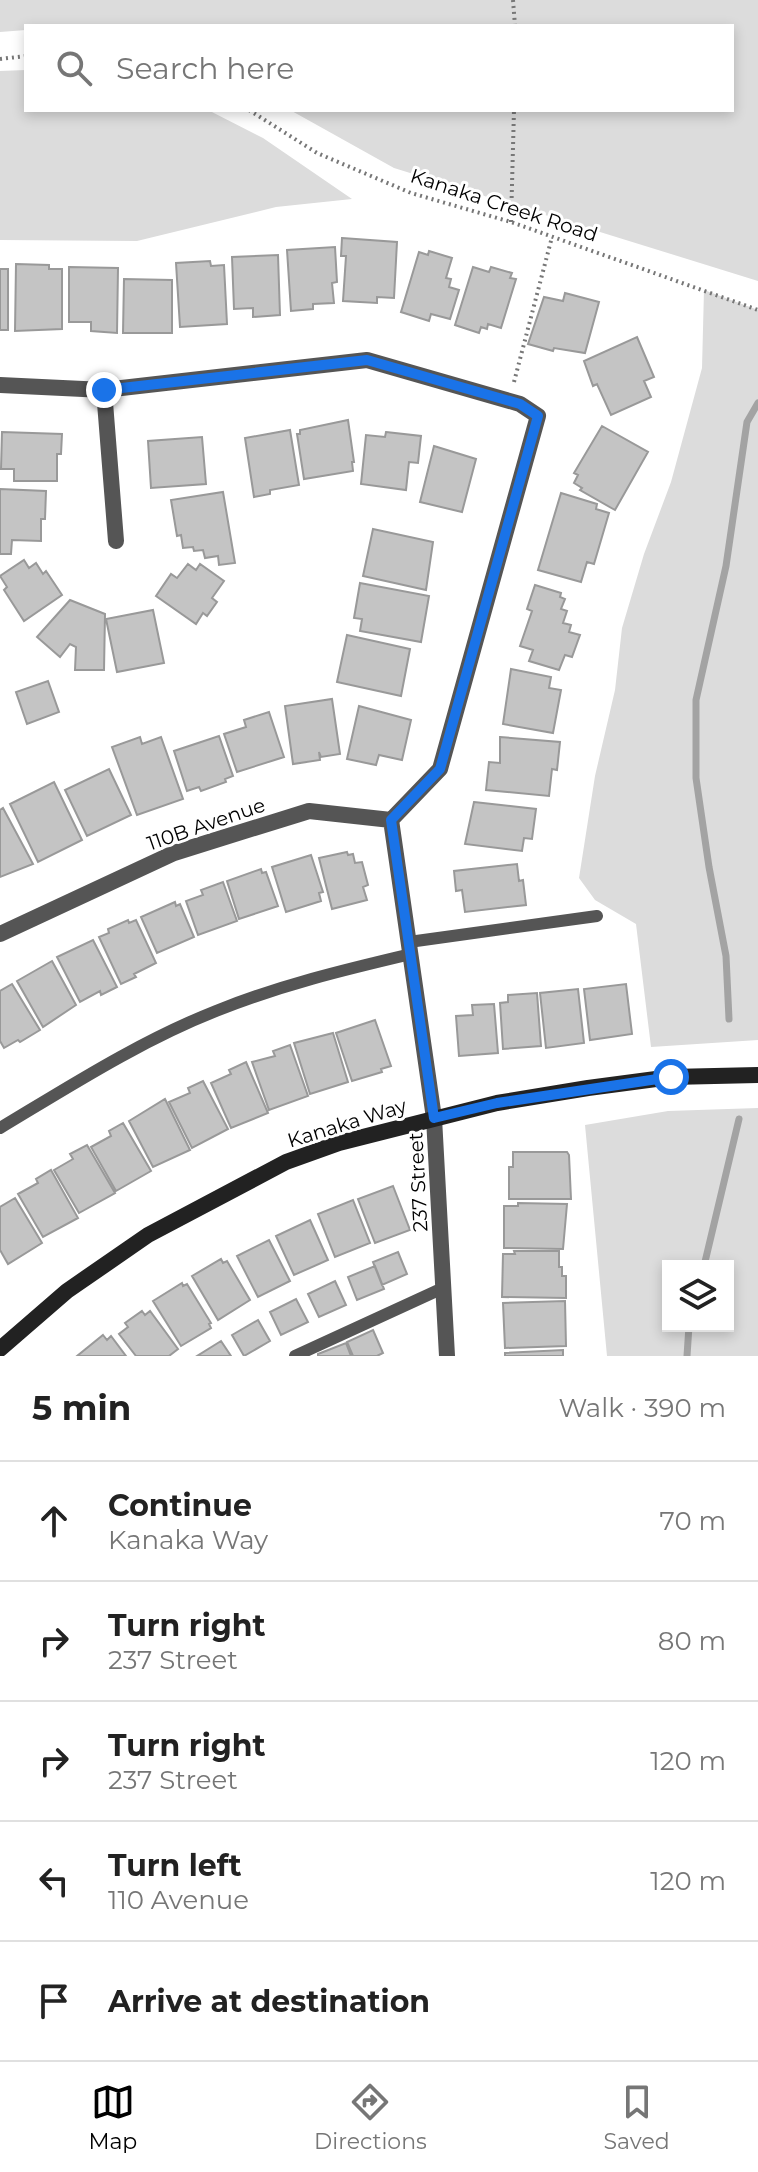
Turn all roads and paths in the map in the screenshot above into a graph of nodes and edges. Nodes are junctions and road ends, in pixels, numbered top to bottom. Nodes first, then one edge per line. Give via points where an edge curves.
1 (513, 0) edge
2 (515, 24) edge
3 (24, 56) edge
4 (0, 59) edge
5 (252, 112) edge
6 (514, 112) edge
7 (511, 222) junction
8 (552, 237) junction
9 (758, 310) edge
10 (0, 385) edge
11 (104, 390) junction
12 (509, 400) junction
13 (116, 541) dead end
14 (391, 820) junction
15 (597, 916) dead end
16 (0, 934) edge
17 (410, 948) junction
18 (758, 1075) edge
19 (434, 1118) junction
20 (0, 1128) edge
21 (443, 1288) junction
22 (0, 1349) edge
23 (295, 1356) edge
24 (447, 1356) edge

1 - 2 path
3 - 4 path
5 - 7 path, Kanaka Creek Road via 317,153 411,193
6 - 7 path
7 - 8 path, Kanaka Creek Road
8 - 9 path, Kanaka Creek Road
8 - 12 path
10 - 11 street
11 - 12 street via 367,360
11 - 13 street
12 - 14 street via 538,416 440,769
14 - 16 street, 110B Avenue via 309,811 174,853
14 - 17 street, 237 Street
15 - 17 lane
17 - 19 street, 237 Street
17 - 20 lane via 213,1012 113,1060
18 - 19 main road, Kanaka Way via 671,1077 497,1103
19 - 21 street, 237 Street
19 - 22 main road, Kanaka Way via 286,1162 173,1221 67,1291
21 - 23 lane
21 - 24 street, 237 Street

